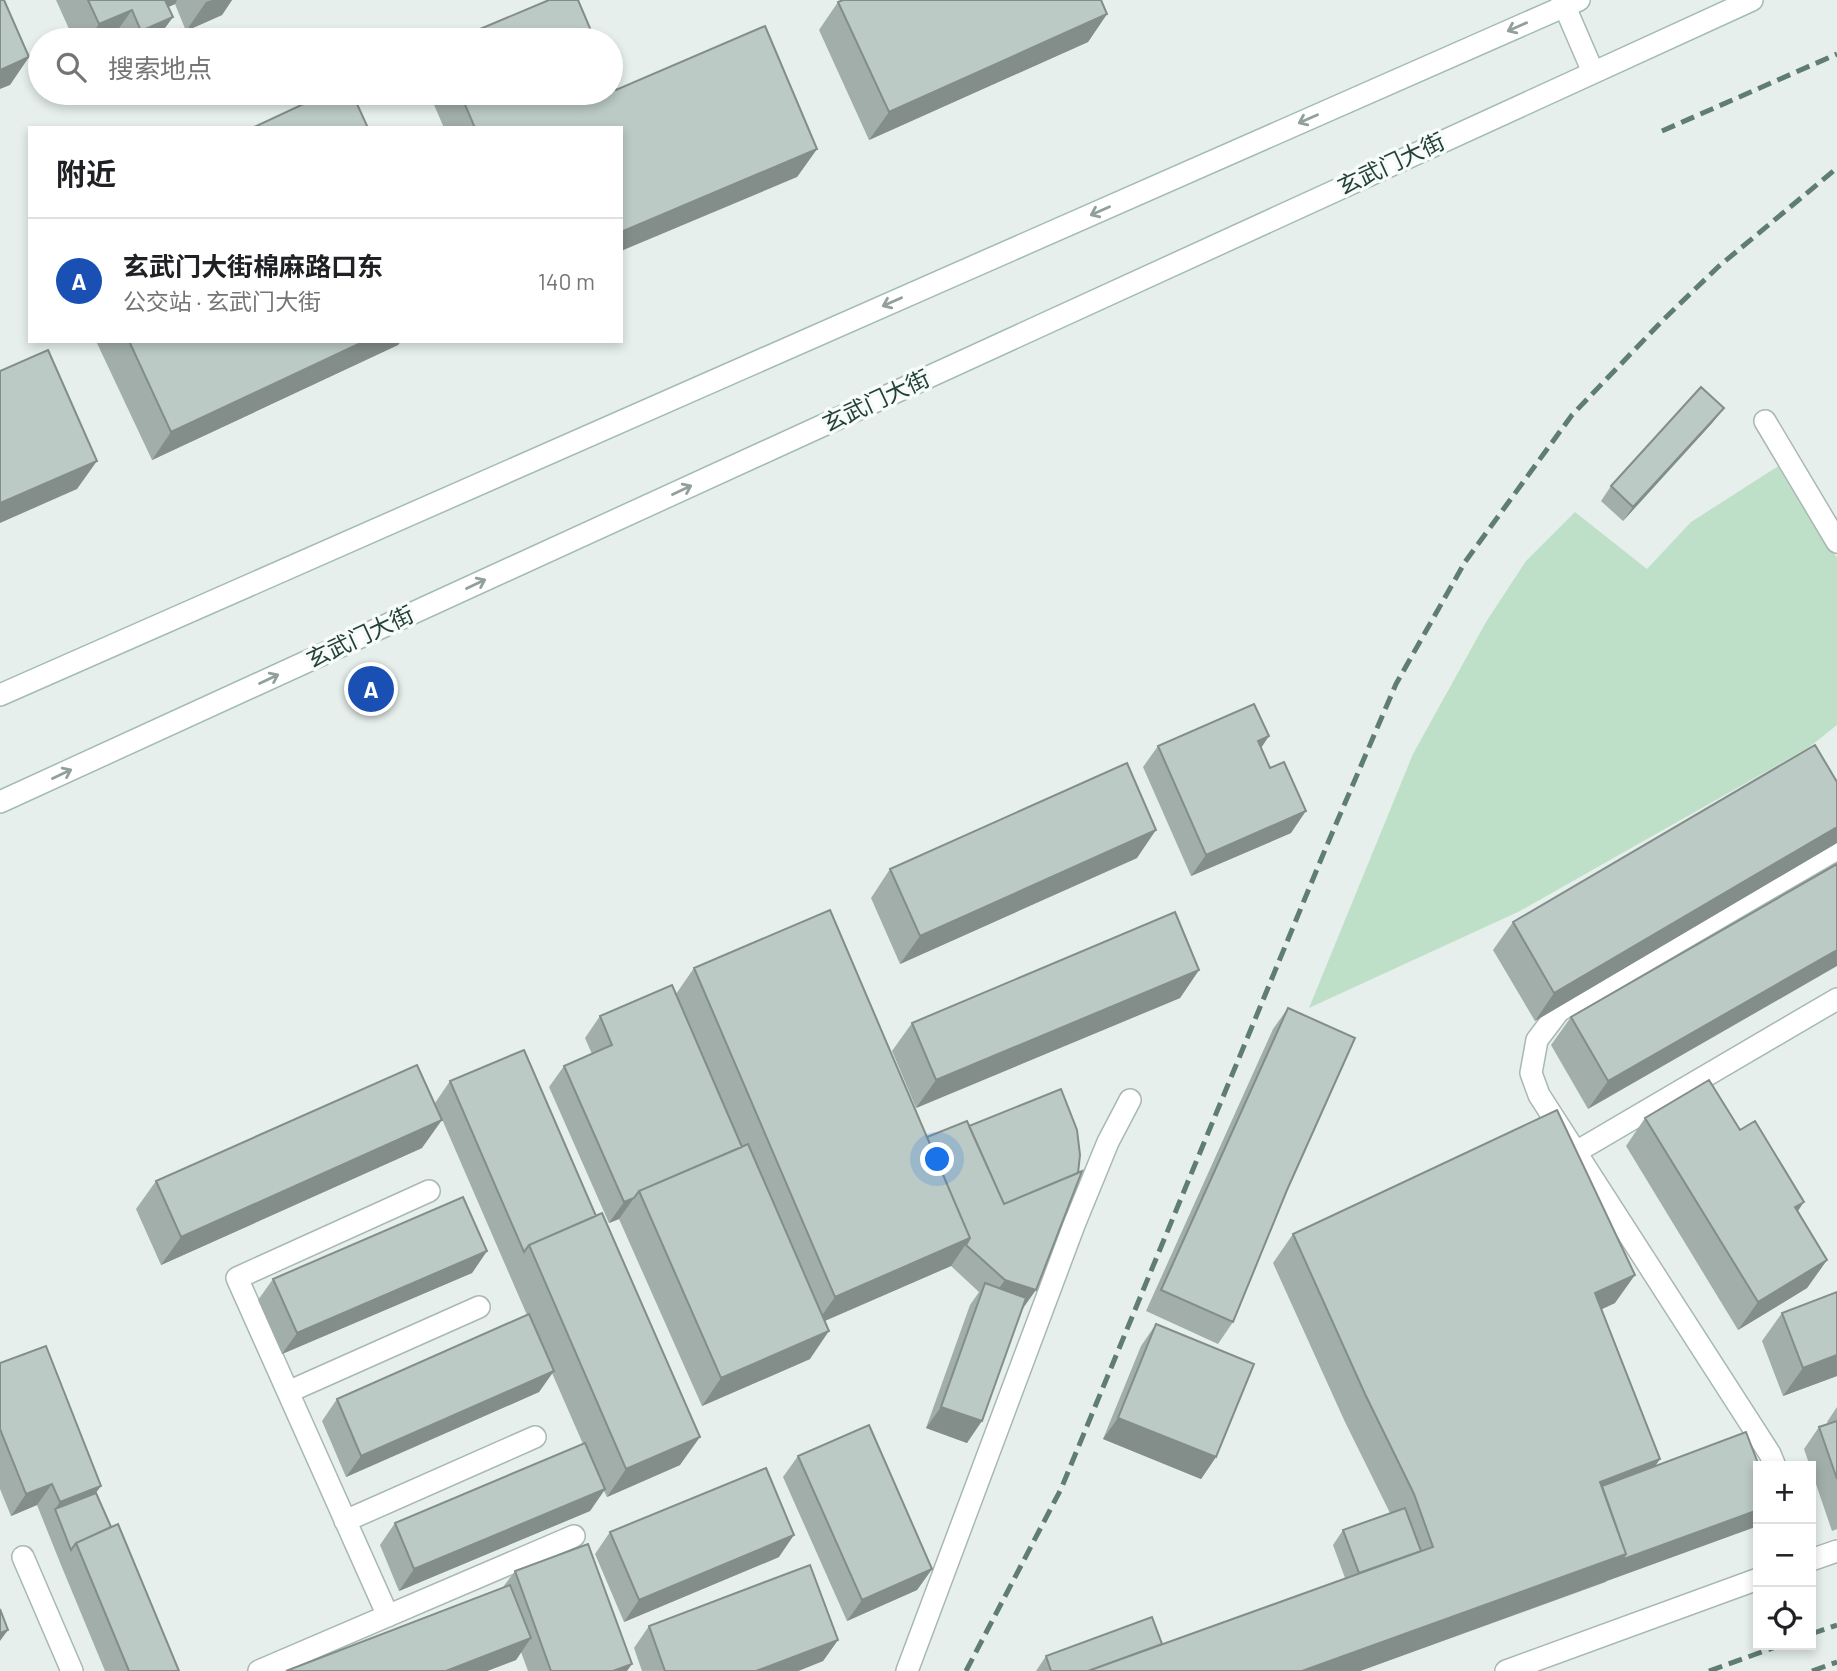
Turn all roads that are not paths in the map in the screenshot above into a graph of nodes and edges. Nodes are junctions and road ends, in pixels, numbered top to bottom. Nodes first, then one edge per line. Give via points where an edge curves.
1 (1752, 0) edge
2 (1569, 2) edge
3 (1593, 72) junction
4 (1765, 421) dead end
5 (1837, 542) edge
6 (0, 695) edge
7 (0, 803) edge
8 (1837, 849) edge
9 (1837, 999) edge
10 (1130, 1100) dead end
11 (1576, 1152) junction
12 (429, 1191) dead end
13 (479, 1307) dead end
14 (288, 1392) junction
15 (535, 1437) dead end
16 (1773, 1461) edge
17 (345, 1521) junction
18 (574, 1536) dead end
19 (1837, 1551) edge
20 (1816, 1557) edge
21 (23, 1558) dead end
22 (1753, 1581) edge
23 (388, 1616) junction
24 (72, 1671) edge
25 (259, 1671) edge
26 (907, 1671) edge
27 (1506, 1671) edge

1 - 3 main road, 玄武门大街
2 - 3 main road
2 -> 6 main road
7 -> 3 main road, 玄武门大街
4 - 5 main road
8 - 11 main road via 1559,1011 1538,1040 1531,1073 1539,1095
9 - 11 main road
10 - 26 main road via 1074,1225
11 - 16 main road
12 - 14 main road via 237,1278
13 - 14 main road
14 - 17 main road
15 - 17 main road
17 - 23 main road
18 - 23 main road
19 - 20 main road
21 - 24 main road
22 - 27 main road
23 - 25 main road

